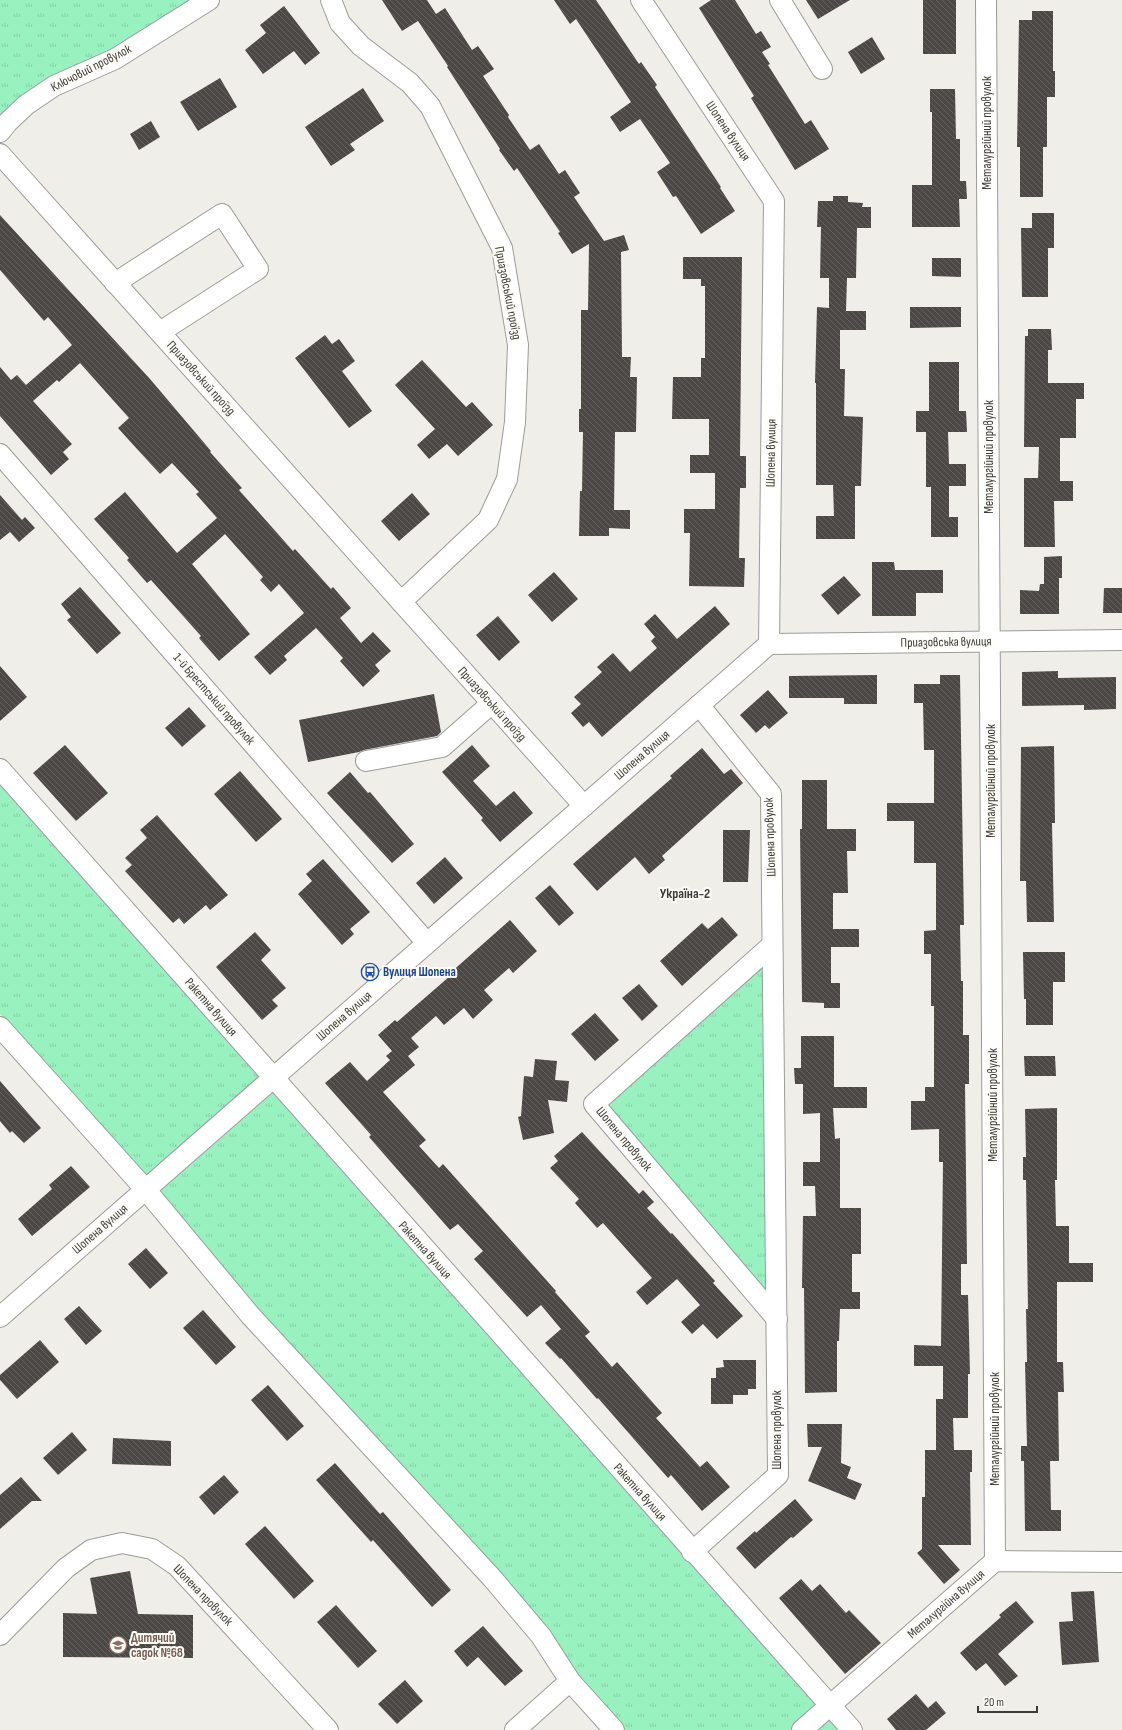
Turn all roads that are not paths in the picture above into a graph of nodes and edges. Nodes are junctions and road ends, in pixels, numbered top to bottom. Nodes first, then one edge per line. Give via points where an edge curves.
1 (209, 0) edge
2 (331, 0) edge
3 (641, 0) edge
4 (780, 0) edge
5 (986, 0) edge
6 (822, 69) dead end
7 (0, 132) edge
8 (0, 154) edge
9 (115, 283) junction
10 (160, 332) junction
11 (0, 454) edge
12 (401, 602) junction
13 (1122, 640) edge
14 (990, 642) junction
15 (769, 644) junction
16 (492, 703) junction
17 (699, 705) junction
18 (366, 762) dead end
19 (0, 768) edge
20 (584, 806) junction
21 (427, 943) junction
22 (772, 945) junction
23 (0, 1027) edge
24 (273, 1078) junction
25 (146, 1190) junction
26 (0, 1317) edge
27 (776, 1319) junction
28 (692, 1552) junction
29 (995, 1561) junction
30 (1122, 1562) edge
31 (0, 1635) edge
32 (570, 1681) junction
33 (830, 1706) junction
34 (328, 1730) edge
35 (515, 1730) edge
36 (614, 1730) edge
37 (802, 1730) edge
38 (852, 1730) edge

1 - 7 street, Ключовий провулок via 115,58 54,86 26,105
2 - 12 street, Приазовський проїзд via 340,23 361,46 410,83 430,106 502,248 518,345 515,422 507,479 488,520
3 - 15 street, Шопена вулиця via 774,200
4 - 6 street
5 - 14 street, Металургійний провулок
8 - 9 street, Приазовський проїзд
9 - 10 street, Приазовський проїзд
9 - 10 street via 222,214 258,269
10 - 12 street, Приазовський проїзд
11 - 21 street, 1-й Брестський провулок
12 - 16 street, Приазовський проїзд
13 - 14 street, Приазовська вулиця
14 - 15 street, Приазовська вулиця
14 - 29 street, Металургійний провулок
15 - 17 street, Шопена вулиця
16 - 18 street via 442,746
16 - 20 street, Приазовський проїзд
17 - 20 street, Шопена вулиця
17 - 22 street, Шопена провулок via 771,794
19 - 24 street, Ракетна вулиця
20 - 21 street, Шопена вулиця
21 - 24 street, Шопена вулиця
22 - 27 street, Шопена провулок
22 - 27 street, Шопена провулок via 594,1104
23 - 25 street
24 - 25 street, Шопена вулиця
24 - 28 street, Ракетна вулиця
25 - 26 street, Шопена вулиця
25 - 32 street via 250,1315 492,1578 541,1636
27 - 28 street, Шопена провулок via 778,1475
28 - 33 street, Ракетна вулиця
29 - 30 street, Металургійна вулиця
29 - 33 street, Металургійна вулиця
31 - 34 street, Шопена провулок via 66,1568 91,1550 122,1543 152,1548 177,1566
32 - 35 street
32 - 36 street
33 - 37 street, Металургійна вулиця
33 - 38 street, Ракетна вулиця

